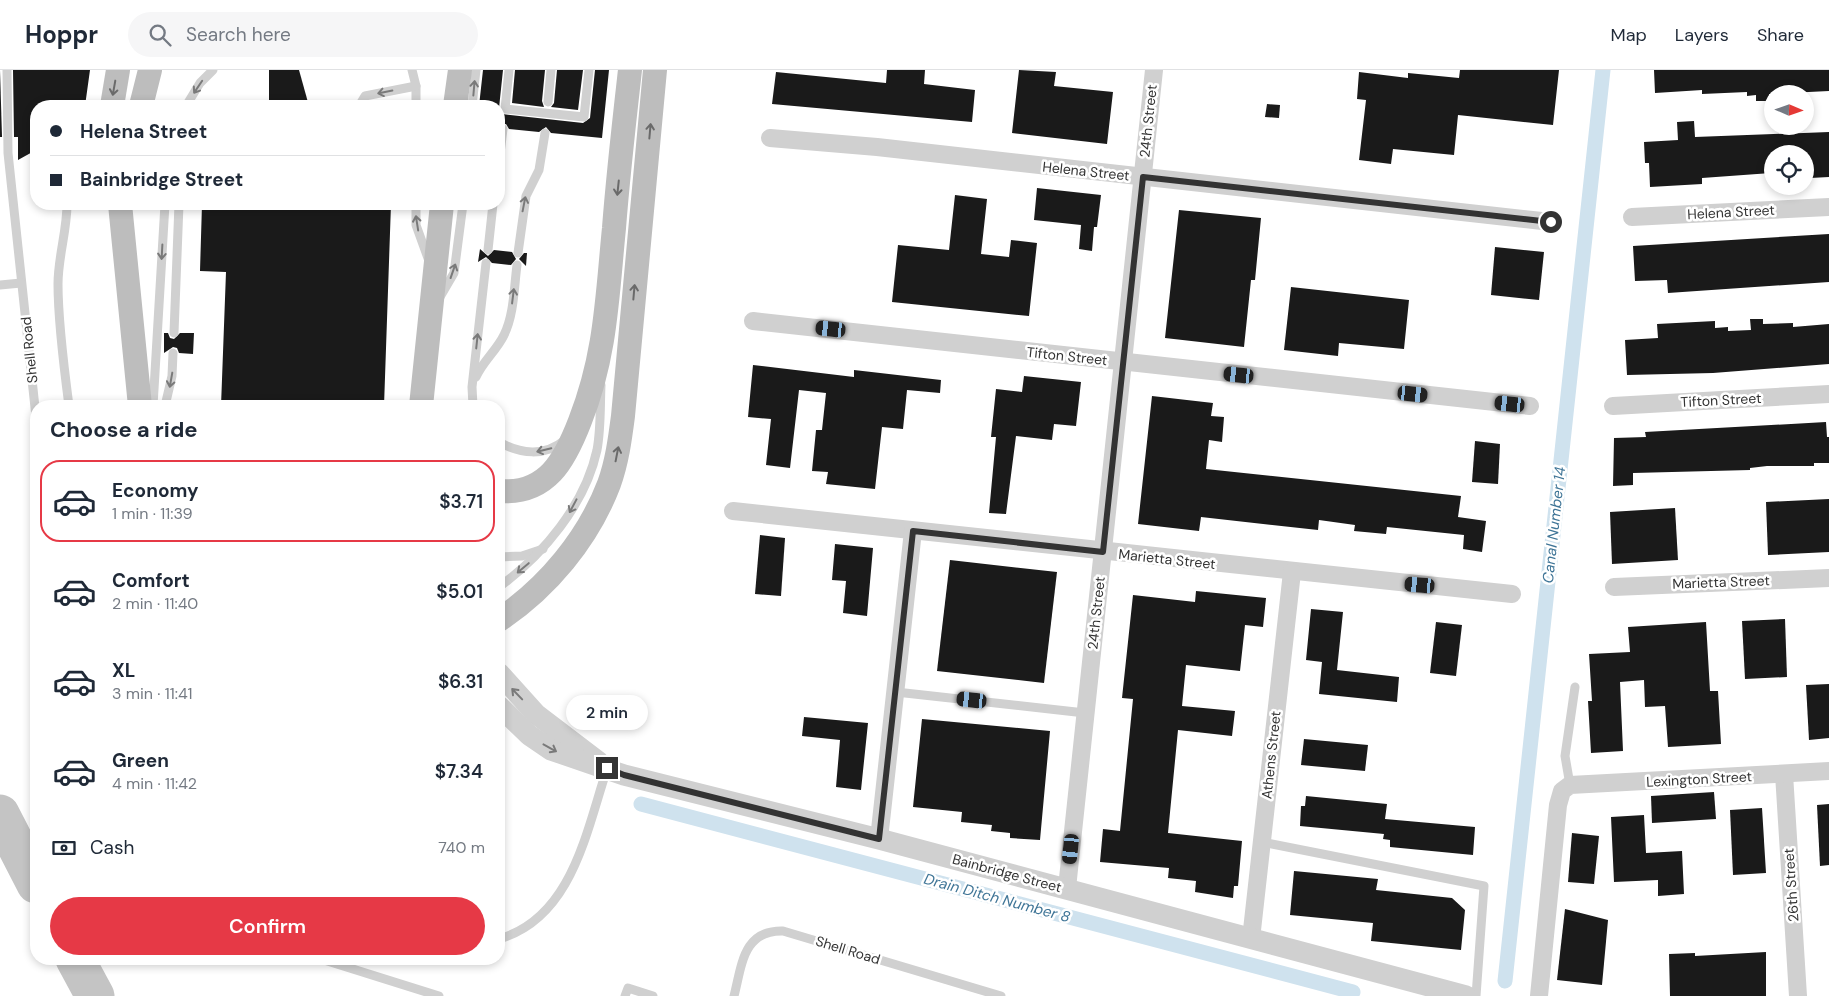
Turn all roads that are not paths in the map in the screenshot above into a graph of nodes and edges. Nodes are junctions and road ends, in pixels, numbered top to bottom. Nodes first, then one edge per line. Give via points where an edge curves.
1 (8, 70) edge
2 (118, 70) edge
3 (150, 70) edge
4 (213, 70) edge
5 (412, 70) edge
6 (457, 70) edge
7 (460, 70) edge
8 (476, 70) edge
9 (509, 70) edge
10 (551, 70) edge
11 (589, 70) edge
12 (630, 70) edge
13 (655, 70) edge
14 (1154, 70) edge
15 (416, 86) junction
16 (113, 100) edge
17 (142, 100) edge
18 (190, 100) edge
19 (363, 100) edge
20 (416, 100) edge
21 (454, 100) edge
22 (455, 100) edge
23 (473, 100) edge
24 (548, 102) dead end
25 (545, 133) dead end
26 (770, 138) dead end
27 (1143, 177) junction
28 (1829, 207) edge
29 (66, 210) edge
30 (121, 210) edge
31 (134, 210) edge
32 (165, 210) edge
33 (179, 210) edge
34 (416, 210) edge
35 (441, 210) edge
36 (462, 210) edge
37 (492, 210) edge
38 (1632, 217) dead end
39 (1551, 222) dead end
40 (488, 250) dead end
41 (518, 252) dead end
42 (486, 262) dead end
43 (517, 265) dead end
44 (434, 275) junction
45 (21, 283) junction
46 (0, 285) edge
47 (430, 314) junction
48 (753, 321) dead end
49 (174, 333) dead end
50 (604, 340) junction
51 (173, 353) dead end
52 (1123, 362) junction
53 (472, 387) junction
54 (1829, 394) edge
55 (34, 400) edge
56 (68, 400) edge
57 (140, 400) edge
58 (141, 400) edge
59 (153, 400) edge
60 (167, 400) edge
61 (422, 400) edge
62 (473, 400) edge
63 (1530, 406) dead end
64 (1613, 406) dead end
65 (580, 422) junction
66 (505, 445) edge
67 (505, 491) edge
68 (733, 511) dead end
69 (913, 531) junction
70 (545, 548) junction
71 (1103, 552) junction
72 (505, 557) edge
73 (1292, 572) junction
74 (1829, 578) edge
75 (505, 582) edge
76 (1614, 586) dead end
77 (1512, 594) dead end
78 (505, 616) edge
79 (505, 683) edge
80 (1575, 687) dead end
81 (896, 692) junction
82 (505, 709) edge
83 (1085, 713) junction
84 (529, 722) junction
85 (607, 768) junction
86 (1829, 771) edge
87 (1784, 774) junction
88 (1570, 784) junction
89 (879, 839) junction
90 (1262, 842) junction
91 (1067, 888) junction
92 (505, 937) edge
93 (1251, 939) junction
94 (340, 965) edge
95 (1411, 988) edge
96 (439, 996) edge
97 (625, 996) edge
98 (653, 996) edge
99 (734, 996) edge
100 (1001, 996) edge
101 (1466, 996) edge
102 (1476, 996) edge
103 (1539, 996) edge
104 (1798, 996) edge

1 - 45 lane, Shell Road via 8,153
2 -> 16 main road
3 - 17 main road
4 -> 18 lane via 200,82
5 - 15 lane
6 - 21 main road
7 - 22 main road
23 -> 8 lane
9 - 11 lane via 505,109 584,117
10 - 24 lane
12 -> 50 main road
78 -> 13 main road via 545,582 574,547 602,500 614,467 624,416
14 - 27 street, 24th Street
15 -> 19 lane via 365,96
15 - 20 lane
41 -> 25 lane via 524,202 539,170
26 - 27 street, Helena Street
27 - 39 street, Helena Street
27 - 52 street, 24th Street
28 - 38 street, Helena Street
29 - 56 lane via 58,286
30 - 57 main road
31 - 58 main road
32 -> 59 lane
33 - 49 lane
44 -> 34 lane via 416,224
35 - 44 main road
47 -> 36 lane via 454,273
37 - 40 lane
53 -> 42 lane
53 -> 43 lane via 482,365 508,327
44 - 47 main road
45 - 46 lane
45 - 55 lane, Shell Road
47 - 61 main road
48 - 52 street, Tifton Street
50 - 65 main road via 596,377
50 -> 70 lane via 596,450 570,511
51 -> 60 lane
52 - 63 street, Tifton Street
52 - 71 street, 24th Street
53 - 62 lane
54 - 64 street, Tifton Street
65 -> 66 lane via 561,443 538,452
65 - 67 main road via 560,465 550,475 521,490
68 - 69 street, Marietta Street
69 - 71 street, Marietta Street
69 - 81 street
70 - 72 lane via 522,556
70 -> 75 lane
71 - 73 street, Marietta Street
71 - 83 street, 24th Street
73 - 77 street, Marietta Street
73 - 90 street, Athens Street
74 - 76 street, Marietta Street
84 -> 79 street, Bainbridge Street
80 - 88 lane via 1565,756
81 - 83 lane
81 - 89 street
82 - 84 street, Bainbridge Street
83 - 91 street, 24th Street
84 - 85 street, Bainbridge Street
85 - 89 street, Bainbridge Street
85 - 92 lane via 564,887 533,924
86 - 87 street, Lexington Street
87 - 88 street, Lexington Street
87 - 104 street, 26th Street
88 - 103 street via 1562,791 1558,806
89 - 91 street, Bainbridge Street
90 - 93 street, Athens Street
90 - 102 lane via 1484,886
91 - 93 street, Bainbridge Street
93 - 95 street, Bainbridge Street
94 - 96 lane
95 - 101 street, Bainbridge Street
97 - 98 lane via 628,988
99 - 100 lane, Shell Road via 747,948 765,932 774,931 792,933

